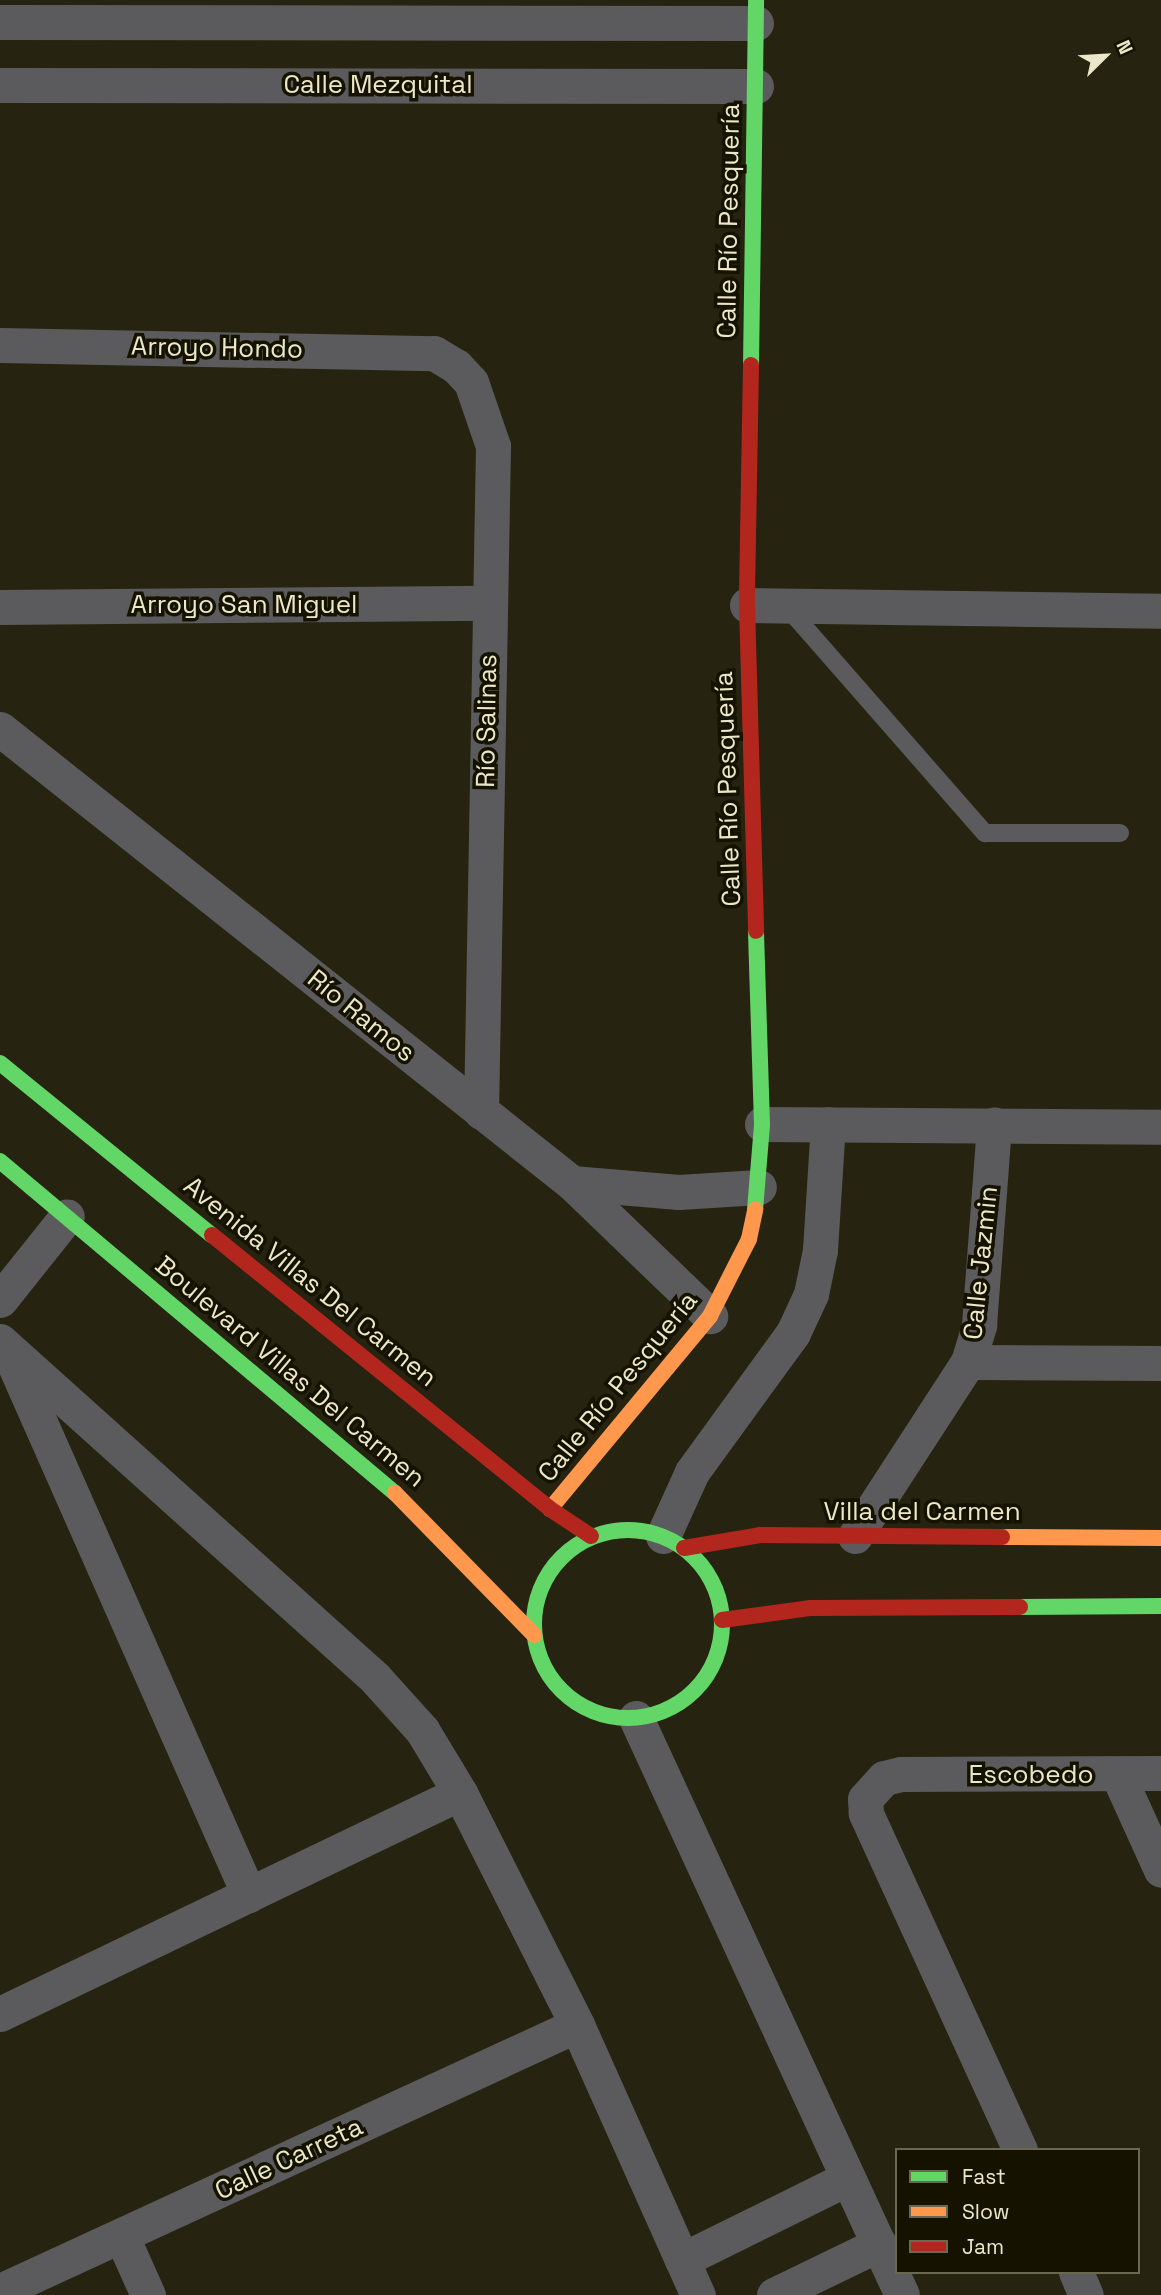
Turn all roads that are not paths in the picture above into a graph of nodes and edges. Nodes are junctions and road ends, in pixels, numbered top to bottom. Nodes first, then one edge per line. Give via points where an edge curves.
1 (756, 11) edge
2 (0, 22) edge
3 (0, 85) edge
4 (756, 86) junction
5 (0, 345) edge
6 (434, 353) joint
7 (488, 603) junction
8 (747, 606) junction
9 (786, 606) junction
10 (0, 607) edge
11 (1161, 611) edge
12 (0, 729) edge
13 (1120, 833) dead end
14 (0, 1063) edge
15 (481, 1112) junction
16 (762, 1124) junction
17 (828, 1124) junction
18 (994, 1125) junction
19 (1161, 1127) edge
20 (1, 1163) edge
21 (572, 1183) junction
22 (759, 1186) junction
23 (67, 1216) junction
24 (0, 1300) edge
25 (710, 1316) junction
26 (3, 1344) edge
27 (968, 1362) junction
28 (1161, 1363) edge
29 (550, 1509) junction
30 (591, 1536) junction
31 (855, 1536) junction
32 (1161, 1538) edge
33 (673, 1542) junction
34 (1161, 1606) edge
35 (722, 1620) junction
36 (534, 1635) junction
37 (636, 1718) junction
38 (1161, 1773) edge
39 (1118, 1775) junction
40 (460, 1793) junction
41 (1161, 1870) edge
42 (249, 1895) junction
43 (2, 2007) edge
44 (577, 2025) junction
45 (1019, 2148) edge
46 (848, 2178) junction
47 (122, 2236) junction
48 (878, 2244) junction
49 (682, 2260) junction
50 (1077, 2274) edge
51 (0, 2291) edge
52 (148, 2295) edge
53 (698, 2295) edge
54 (774, 2295) edge
55 (902, 2295) edge
56 (1086, 2295) edge

1 - 2 street
1 - 4 street, Calle Río Pesquería
3 - 4 street, Calle Mezquital
4 - 8 street, Calle Río Pesquería
5 - 6 street, Arroyo Hondo
6 - 7 street, Río Salinas via 471,382 493,446
7 - 10 street, Arroyo San Miguel
7 - 15 street, Río Salinas
8 - 9 street
8 - 16 street, Calle Río Pesquería
9 - 11 street
9 - 13 lane via 985,833
12 - 15 street, Río Ramos
14 - 29 street, Avenida Villas Del Carmen
15 - 21 street, Río Ramos
16 - 17 street
16 - 22 street, Calle Río Pesquería
17 - 18 street
17 - 33 street via 820,1250 811,1294 793,1334 692,1472
18 - 19 street
18 - 27 street, Calle Jazmin via 979,1325
20 - 23 street, Boulevard Villas Del Carmen
21 - 22 street via 679,1192
21 - 25 street, Río Ramos
22 - 25 street, Calle Río Pesquería via 749,1239
23 - 24 street
23 - 36 street, Boulevard Villas Del Carmen via 324,1429 421,1516
25 - 29 street, Calle Río Pesquería
26 - 40 street via 375,1678 422,1730
26 - 42 street
27 - 28 street
27 - 31 street, Calle Jazmin
29 - 30 street, Avenida Villas Del Carmen
30 - 33 street, Villa del Carmen via 615,1530
30 - 36 street, Villa del Carmen via 569,1549 540,1587
31 - 32 street, Villa del Carmen
31 - 33 street, Villa del Carmen via 760,1535
33 - 35 street, Villa del Carmen via 715,1586
34 - 35 street via 811,1608
35 - 37 street, Villa del Carmen via 712,1667 699,1687 659,1714
36 - 37 street, Villa del Carmen via 540,1659 568,1698 600,1714
37 - 46 street
38 - 39 street, Escobedo
39 - 41 street
39 - 45 street, Escobedo via 901,1774 884,1778 869,1789 866,1813
40 - 42 street
40 - 44 street
42 - 43 street
44 - 47 street, Calle Carreta
44 - 49 street
46 - 48 street
46 - 49 street
47 - 51 street, Calle Carreta
47 - 52 street
48 - 54 street
48 - 55 street
49 - 53 street
50 - 56 street

